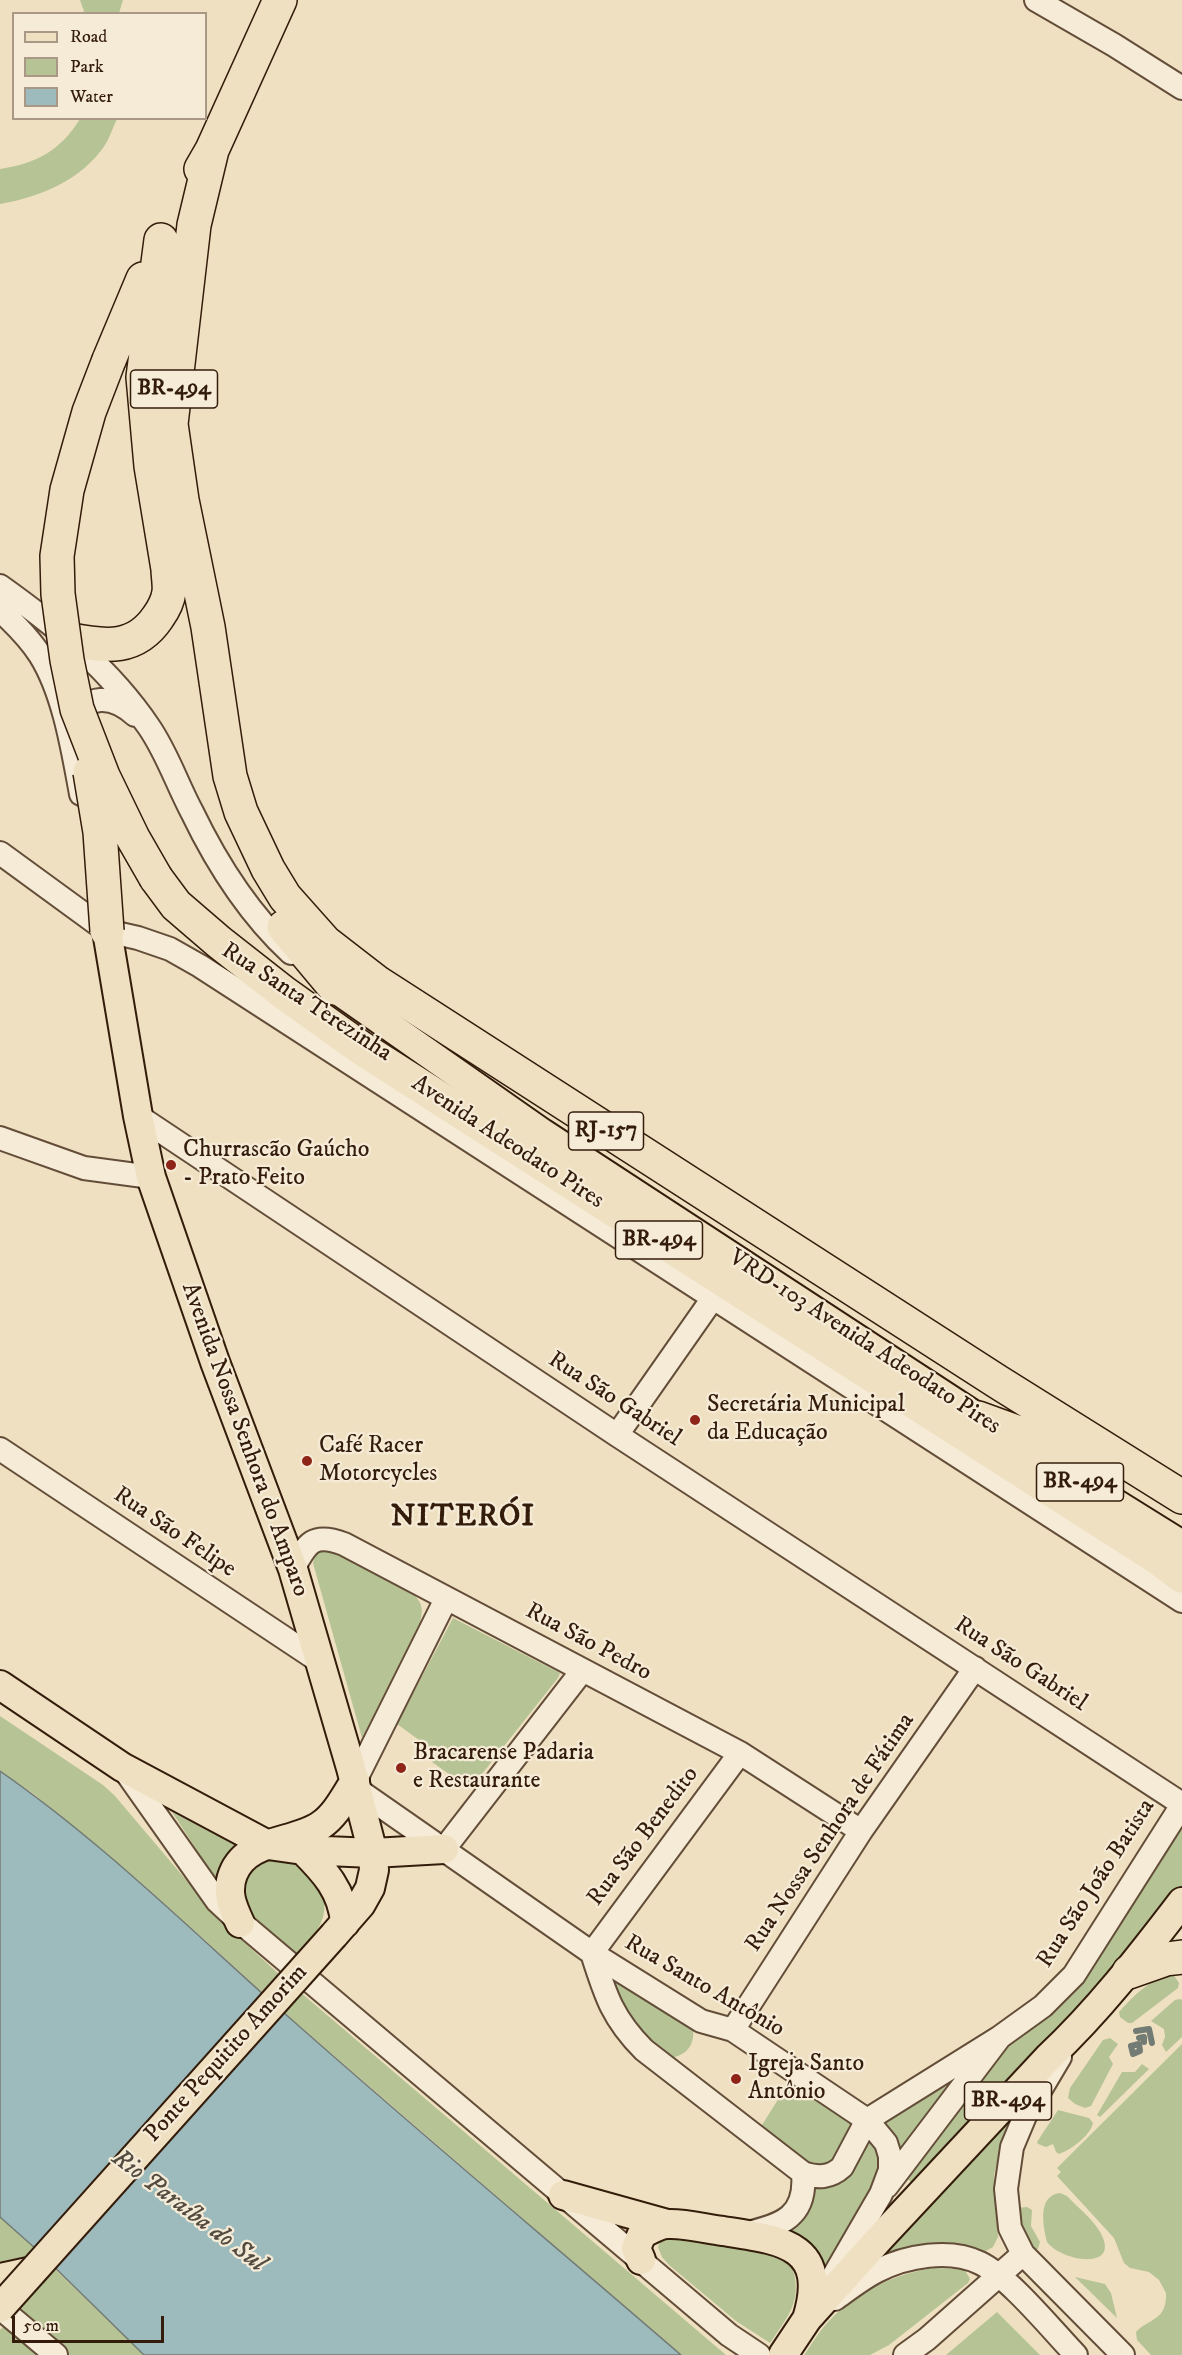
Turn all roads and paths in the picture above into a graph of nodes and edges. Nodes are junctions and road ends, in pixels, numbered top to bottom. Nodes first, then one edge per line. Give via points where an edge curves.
1 (1036, 0) edge
2 (1055, 0) edge
3 (281, 4) edge
4 (1114, 45) junction
5 (1182, 88) edge
6 (212, 150) junction
7 (161, 240) junction
8 (0, 586) edge
9 (0, 610) edge
10 (208, 627) joint
11 (71, 640) junction
12 (74, 723) junction
13 (150, 728) junction
14 (241, 812) junction
15 (0, 853) edge
16 (107, 931) junction
17 (335, 988) junction
18 (138, 1116) junction
19 (0, 1138) edge
20 (151, 1177) junction
21 (713, 1298) junction
22 (978, 1418) junction
23 (617, 1435) junction
24 (0, 1449) edge
25 (1170, 1490) edge
26 (1182, 1545) edge
27 (292, 1569) junction
28 (1182, 1576) edge
29 (446, 1599) junction
30 (1182, 1601) edge
31 (319, 1661) junction
32 (975, 1668) junction
33 (582, 1671) junction
34 (0, 1684) edge
35 (740, 1753) junction
36 (122, 1767) junction
37 (356, 1785) junction
38 (1182, 1804) edge
39 (861, 1831) junction
40 (268, 1845) junction
41 (444, 1849) junction
42 (303, 1850) junction
43 (373, 1853) junction
44 (1182, 1902) edge
45 (240, 1923) junction
46 (339, 1929) junction
47 (592, 1953) junction
48 (1182, 1957) edge
49 (1129, 1972) junction
50 (733, 2030) junction
51 (1074, 2034) junction
52 (1000, 2037) junction
53 (867, 2120) junction
54 (803, 2173) junction
55 (881, 2194) junction
56 (563, 2195) junction
57 (668, 2224) junction
58 (742, 2234) junction
59 (1023, 2254) junction
60 (641, 2260) junction
61 (33, 2271) junction
62 (998, 2276) junction
63 (0, 2278) edge
64 (0, 2308) edge
65 (807, 2319) junction
66 (56, 2355) edge
67 (759, 2355) edge
68 (783, 2355) edge
69 (905, 2355) edge
70 (1076, 2355) edge
71 (1123, 2355) edge

1 - 4 street
2 - 4 street
3 - 6 highway, BR-494
4 - 5 street
6 - 7 highway, BR-494
6 - 10 highway, BR-494 via 194,225 171,424
7 - 11 highway via 143,377 169,592 162,611 136,640 96,645
7 - 12 highway, BR-494, bridge via 109,360 67,490 57,556 58,594
8 - 11 street, VRD-103 Avenida Adeodato Pires / BR-494
9 - 12 street via 40,655
10 - 14 highway, RJ-157 via 223,738
11 - 13 street, VRD-103 Avenida Adeodato Pires / BR-494 via 102,669
12 - 13 street via 87,703 98,699 131,711
12 - 16 highway, bridge via 100,832
12 - 28 highway, Avenida Adeodato Pires / BR-494, bridge via 133,838 176,905 284,993 361,1048
13 - 17 street, VRD-103 Avenida Adeodato Pires / BR-494 via 202,833 245,902 268,932
14 - 17 highway via 250,859 263,894 285,929
14 - 25 highway, RJ-157 via 285,897 344,958 458,1036
15 - 16 street, Rua Santa Terezinha
16 - 18 main road, Avenida Nossa Senhora do Amparo
16 - 21 street, Rua Santa Terezinha via 170,949 200,966
17 - 22 main road, VRD-103 Avenida Adeodato Pires / BR-494 via 542,1133
18 - 20 main road, Avenida Nossa Senhora do Amparo
18 - 23 street, Rua São Gabriel
19 - 20 street via 84,1168
20 - 27 main road, Avenida Nossa Senhora do Amparo
21 - 23 street
21 - 30 street, Rua Santa Terezinha
22 - 25 highway
22 - 26 main road, VRD-103 Avenida Adeodato Pires / BR-494
23 - 32 street, Rua São Gabriel
24 - 31 street, Rua São Felipe
27 - 29 street, Rua São Pedro via 307,1545 326,1538
27 - 31 main road, Avenida Nossa Senhora do Amparo
29 - 33 street, Rua São Pedro
29 - 37 street
31 - 37 main road, Avenida Nossa Senhora do Amparo
32 - 38 street, Rua São Gabriel
32 - 39 street, Rua Nossa Senhora de Fátima
33 - 35 street, Rua São Pedro
33 - 41 street
34 - 36 main road
35 - 39 street, Rua São Pedro
35 - 47 street, Rua São Benedito
36 - 40 main road
36 - 45 street via 217,1901
37 - 40 main road via 322,1825
37 - 41 street, Rua Santo Antônio
37 - 43 main road, Avenida Nossa Senhora do Amparo
38 - 52 street, Rua São João Batista via 1074,1975 1043,2006
39 - 50 street, Rua Nossa Senhora de Fátima
40 - 42 main road
40 - 45 main road via 245,1857 233,1874 230,1900
41 - 43 main road
41 - 47 street, Rua Santo Antônio
42 - 43 main road
42 - 46 main road via 334,1886 343,1905
43 - 46 main road, Avenida Nossa Senhora do Amparo via 370,1888
44 - 49 main road, BR-494
45 - 56 street
46 - 61 main road, Ponte Pequitito Amorim, bridge
47 - 50 street, Rua Santo Antônio via 701,2021
47 - 54 street via 610,2007 630,2036
48 - 49 highway
49 - 51 main road, BR-494
50 - 53 street, Rua Santo Antônio
51 - 59 street via 1025,2116 1012,2147 1007,2210 1010,2228
51 - 65 main road, BR-494
52 - 53 street, Rua São João Batista
52 - 55 street, Rua São João Batista
53 - 54 street via 848,2158 836,2172 820,2177
53 - 55 street, Rua Santo Antônio via 880,2134 890,2156 890,2170
54 - 58 street via 803,2196 795,2212 772,2226
55 - 65 street, Rua Santo Antônio
56 - 57 main road
56 - 60 street
57 - 58 main road
57 - 60 main road via 642,2234 636,2248
58 - 65 main road via 789,2245 804,2258 814,2291
59 - 62 street
59 - 71 street
60 - 67 street via 729,2335
61 - 63 main road
61 - 64 main road, Ponte Pequitito Amorim, bridge
62 - 65 street via 980,2263 958,2257 908,2260 867,2277
62 - 69 street
62 - 70 street
64 - 66 street
65 - 68 main road

